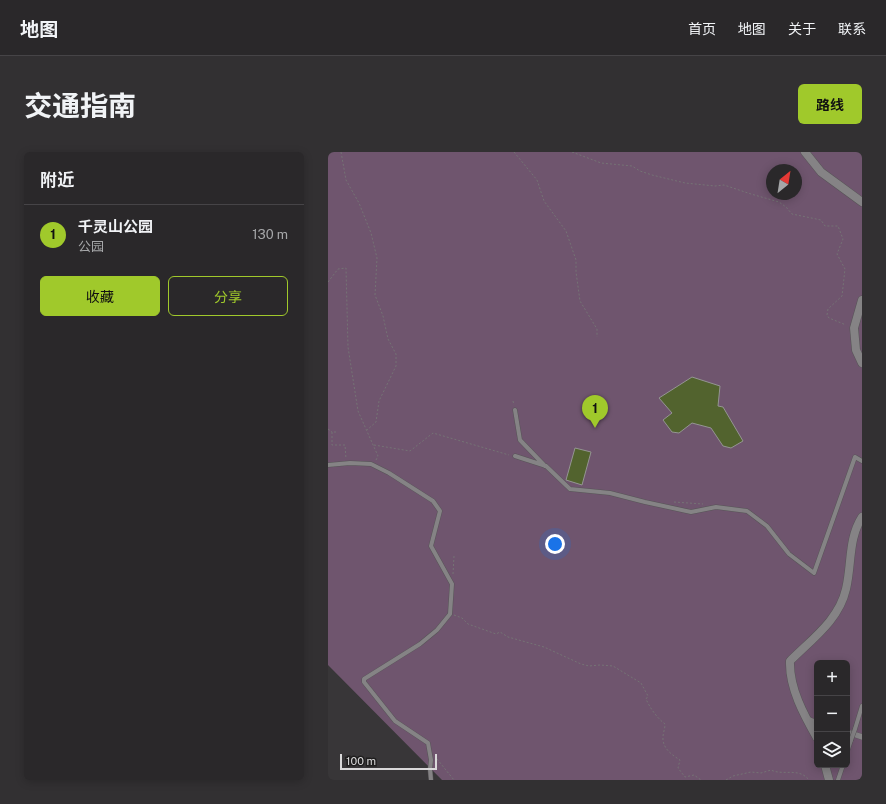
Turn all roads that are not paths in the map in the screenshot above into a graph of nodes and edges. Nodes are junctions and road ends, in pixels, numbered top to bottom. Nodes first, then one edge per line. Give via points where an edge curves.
1 (805, 152) edge
2 (862, 202) edge
3 (862, 300) edge
4 (862, 363) edge
5 (515, 410) dead end
6 (515, 456) road end
7 (862, 461) edge
8 (328, 465) edge
9 (546, 466) junction
10 (862, 517) edge
11 (862, 706) edge
12 (807, 719) junction
13 (814, 722) edge
14 (814, 732) edge
15 (850, 733) edge
16 (862, 737) edge
17 (850, 743) edge
18 (826, 768) edge
19 (842, 768) edge
20 (431, 780) edge
21 (829, 780) edge
22 (838, 780) edge

1 - 2 street via 821,172
3 - 4 street via 854,328 856,350
5 - 9 lane via 520,440
6 - 9 lane
7 - 9 lane via 855,457 814,573 789,554 767,526 747,510 716,507 690,512 610,493 570,488
8 - 20 lane via 371,464 389,472 433,501 440,511 431,546 452,584 450,614 437,630 420,644 364,679 395,721 428,743
10 - 12 street via 852,541 846,589 840,606 833,619 790,660 793,685
11 - 17 lane, bridge
12 - 13 street
12 - 14 street
15 - 16 street
18 - 21 street
19 - 22 lane

